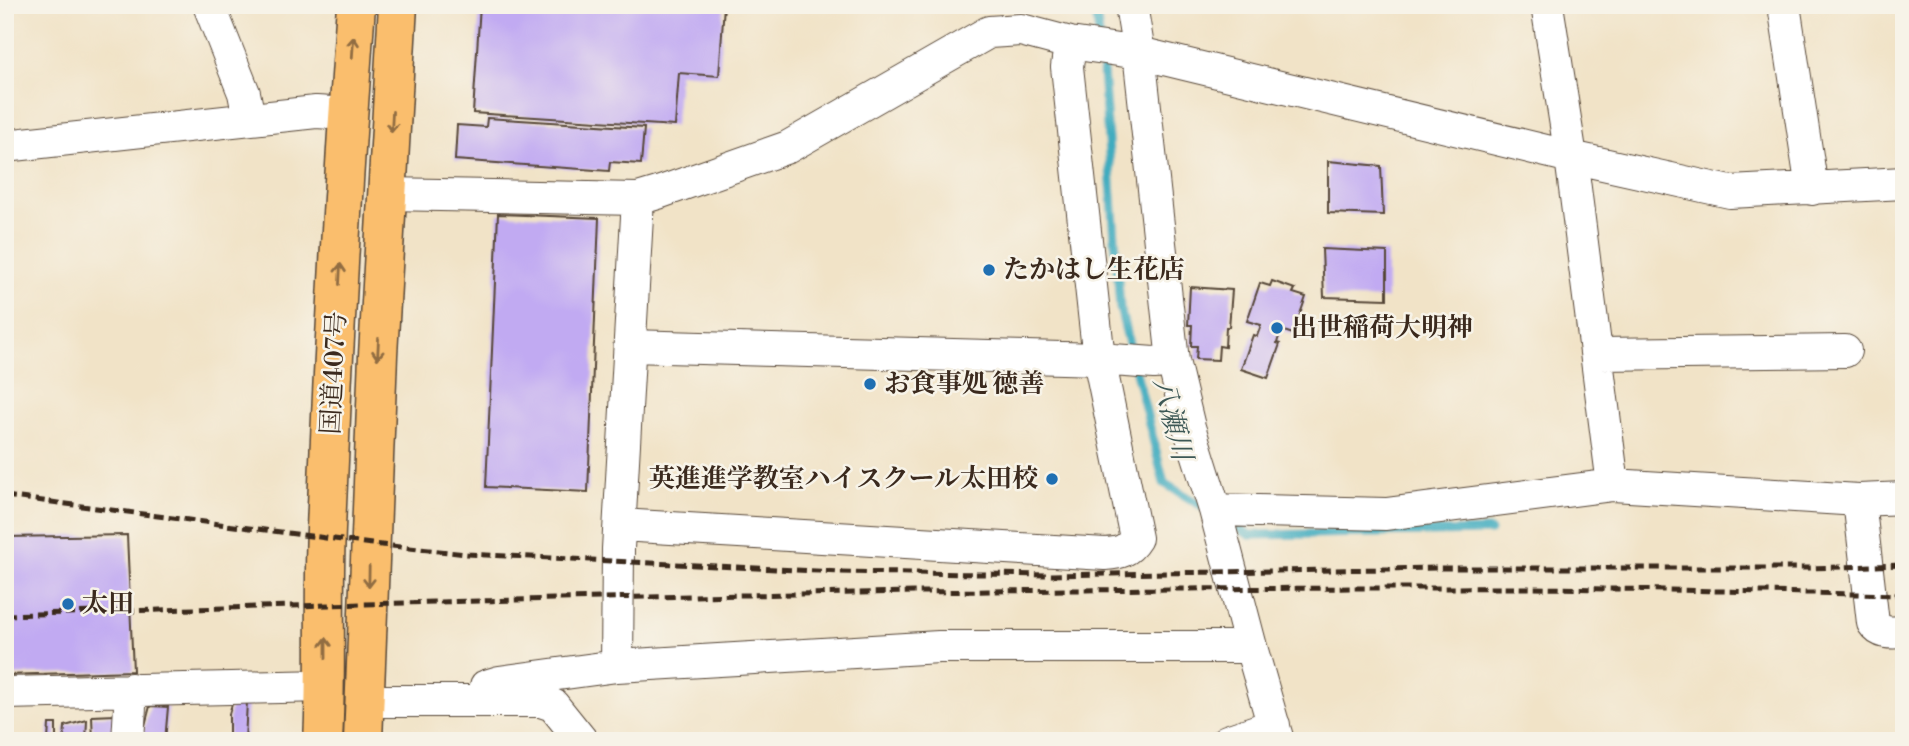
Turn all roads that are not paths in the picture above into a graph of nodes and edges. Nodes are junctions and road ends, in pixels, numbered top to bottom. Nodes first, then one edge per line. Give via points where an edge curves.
1 (209, 5) edge
2 (356, 5) edge
3 (398, 5) edge
4 (1131, 5) edge
5 (1547, 5) edge
6 (1784, 5) edge
7 (1075, 43) junction
8 (1130, 51) junction
9 (348, 114) junction
10 (249, 118) junction
11 (5, 146) edge
12 (1571, 158) junction
13 (1904, 183) edge
14 (1812, 189) junction
15 (388, 194) junction
16 (638, 199) junction
17 (630, 346) junction
18 (1845, 351) dead end
19 (1598, 354) junction
20 (1105, 360) junction
21 (1163, 362) junction
22 (1613, 485) junction
23 (1904, 498) edge
24 (1859, 500) junction
25 (1215, 510) junction
26 (620, 525) junction
27 (1904, 632) edge
28 (1251, 647) junction
29 (617, 666) junction
30 (326, 686) junction
31 (131, 689) junction
32 (5, 693) edge
33 (484, 700) junction
34 (366, 701) junction
35 (1276, 733) edge
36 (128, 741) edge
37 (323, 741) edge
38 (363, 741) edge
39 (582, 741) edge
40 (1227, 741) edge

1 - 10 street via 244,93
9 -> 2 highway, 国道407号
3 -> 15 highway, 国道407号
4 - 8 street
5 - 12 street
6 - 14 street
7 - 8 street
7 - 16 street via 1021,30 989,32 788,146
7 - 20 street via 1067,67
8 - 12 street
8 - 21 street
9 - 10 street
30 -> 9 highway, 国道407号 via 326,532
10 - 11 street
12 - 14 street via 1730,192
12 - 19 street
13 - 14 street
15 - 16 street
15 -> 34 highway, 国道407号 via 370,525
16 - 17 street
17 - 20 street
17 - 26 street
18 - 19 street
19 - 22 street
20 - 21 street
20 - 26 street via 1136,538 1130,548 1119,553
21 - 25 street
22 - 24 street
22 - 25 street via 1386,514
23 - 24 street
24 - 27 street via 1872,623 1888,633
25 - 28 street
26 - 29 street
28 - 29 street via 939,647
28 - 35 street
29 - 33 street via 499,682 486,686
30 - 31 street
30 - 37 highway, 国道407号
31 - 32 street
31 - 36 street
33 - 34 street
33 - 39 street via 552,705
34 - 38 highway, 国道407号
35 - 40 street

